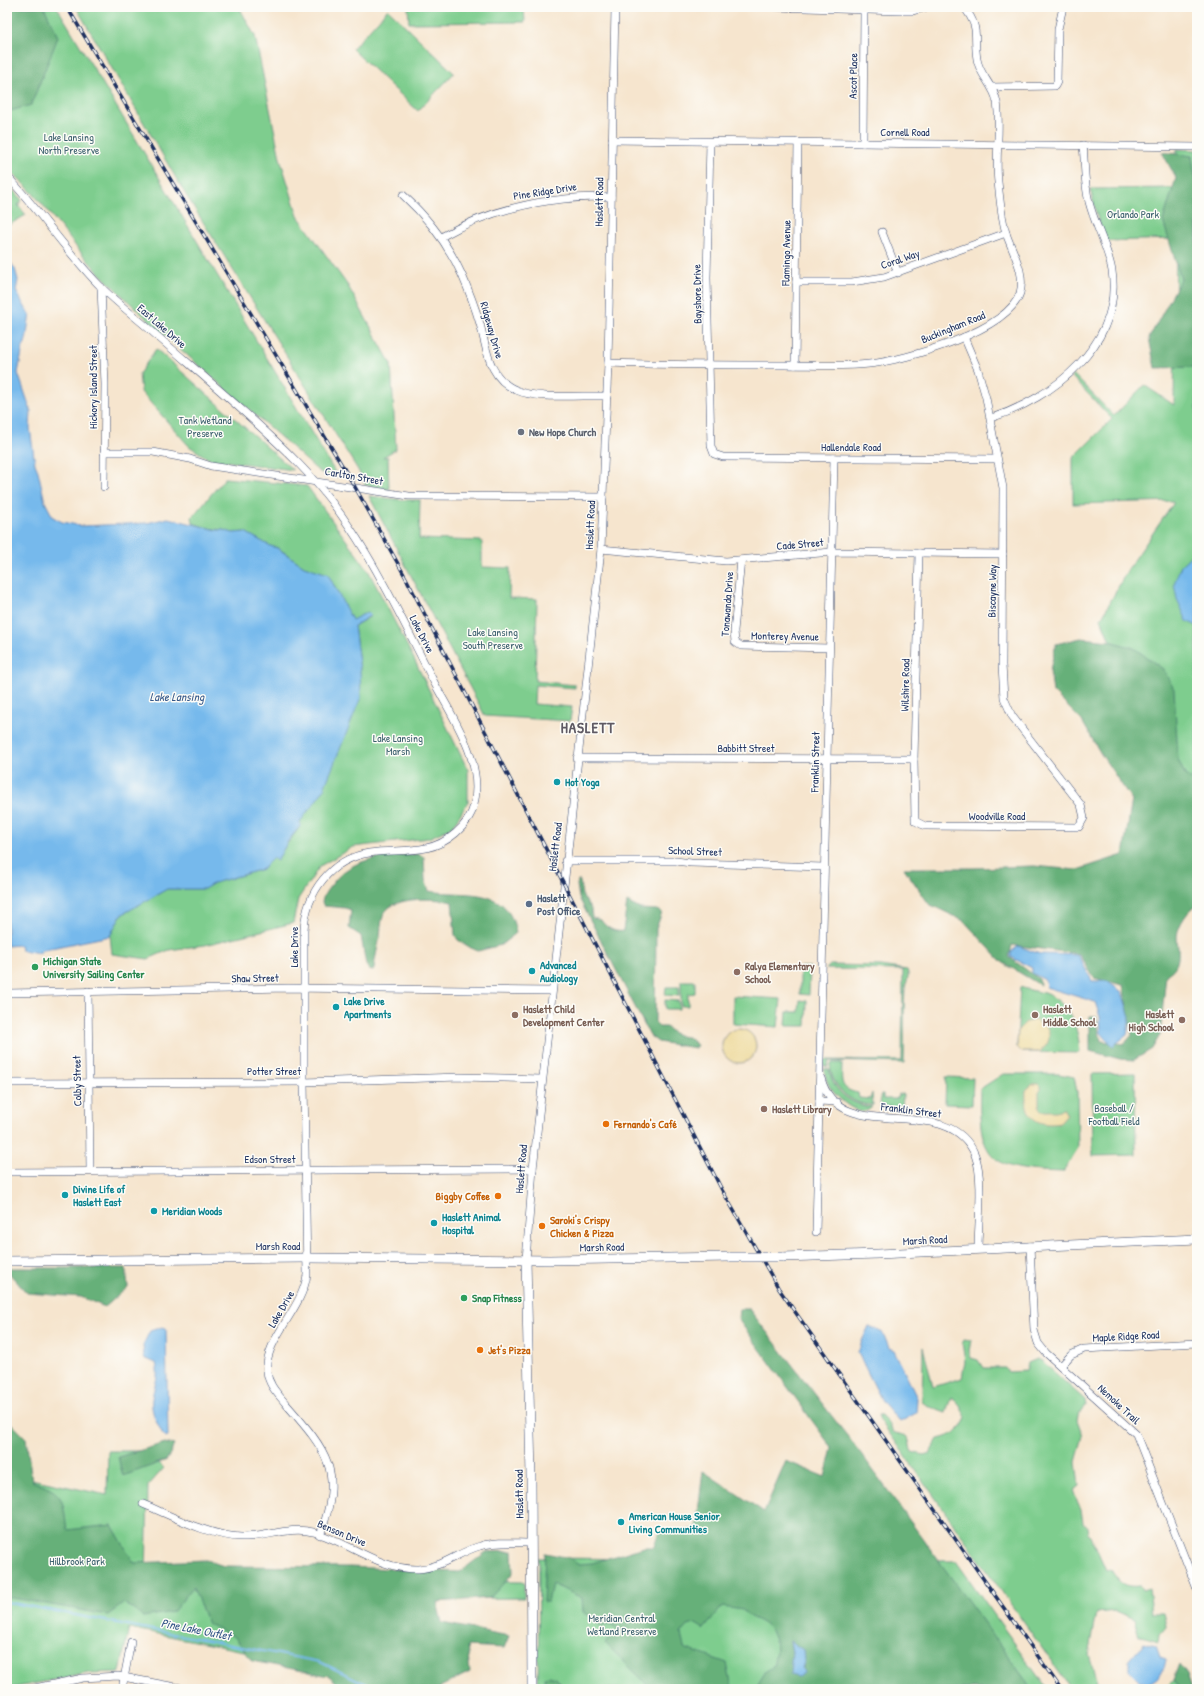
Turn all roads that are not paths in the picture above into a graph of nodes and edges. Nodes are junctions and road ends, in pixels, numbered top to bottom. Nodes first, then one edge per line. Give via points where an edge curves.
1 (615, 7) edge
2 (774, 7) edge
3 (780, 7) edge
4 (927, 7) edge
5 (964, 7) edge
6 (1063, 7) edge
7 (864, 10) junction
8 (992, 87) junction
9 (612, 140) junction
10 (710, 142) junction
11 (798, 142) junction
12 (863, 143) junction
13 (997, 144) junction
14 (1083, 145) junction
15 (1197, 147) edge
16 (7, 176) edge
17 (402, 195) dead end
18 (611, 197) junction
19 (882, 232) dead end
20 (1006, 233) junction
21 (441, 237) junction
22 (898, 272) junction
23 (796, 282) junction
24 (101, 287) junction
25 (964, 337) junction
26 (608, 363) junction
27 (710, 365) junction
28 (796, 365) junction
29 (606, 396) junction
30 (991, 418) junction
31 (711, 446) joint
32 (104, 452) junction
33 (834, 458) junction
34 (997, 459) junction
35 (313, 480) junction
36 (104, 487) dead end
37 (603, 497) junction
38 (601, 549) junction
39 (832, 552) junction
40 (919, 553) junction
41 (1003, 554) junction
42 (741, 560) junction
43 (741, 646) joint
44 (829, 648) junction
45 (577, 758) junction
46 (826, 759) junction
47 (914, 759) junction
48 (914, 818) joint
49 (1082, 823) joint
50 (565, 861) junction
51 (824, 866) junction
52 (304, 988) junction
53 (88, 991) junction
54 (551, 991) junction
55 (7, 993) edge
56 (820, 1068) junction
57 (542, 1079) junction
58 (304, 1082) junction
59 (7, 1083) edge
60 (88, 1083) junction
61 (819, 1101) junction
62 (836, 1102) junction
63 (532, 1169) junction
64 (306, 1170) junction
65 (90, 1171) junction
66 (7, 1172) edge
67 (816, 1232) dead end
68 (1197, 1239) edge
69 (1030, 1246) junction
70 (978, 1249) junction
71 (308, 1258) junction
72 (7, 1260) edge
73 (526, 1260) junction
74 (1197, 1343) edge
75 (1061, 1366) junction
76 (143, 1504) dead end
77 (320, 1534) junction
78 (531, 1543) junction
79 (1197, 1589) edge
80 (131, 1642) dead end
81 (125, 1677) junction
82 (30, 1689) edge
83 (122, 1689) edge
84 (186, 1689) edge
85 (532, 1689) edge

1 - 9 street, Haslett Road
2 - 3 street
3 - 7 street
4 - 7 street via 908,11
5 - 8 street, Buckingham Road via 975,25 976,58 979,68
6 - 8 street via 1058,29 1055,86
7 - 12 street, Ascot Place
8 - 13 street, Buckingham Road via 997,101
9 - 10 street, Cornell Road
9 - 18 street, Haslett Road
10 - 11 street, Cornell Road
10 - 27 street, Bayshore Drive
11 - 12 street, Cornell Road
11 - 23 street, Flamingo Avenue
12 - 13 street, Cornell Road
13 - 14 street, Cornell Road
13 - 20 street, Buckingham Road via 998,181
14 - 15 street, Cornell Road
14 - 30 street via 1088,201 1106,248 1112,272 1113,289 1108,316 1091,349 1061,381 1034,400
16 - 24 street, East Lake Drive
17 - 21 street, Ridgeway Drive via 420,210
18 - 21 street, Pine Ridge Drive via 563,198 522,204 476,220
18 - 26 street, Haslett Road
19 - 22 street
20 - 22 street, Coral Way
20 - 25 street, Buckingham Road via 1020,269 1020,294 1004,315
21 - 29 street, Ridgeway Drive via 467,286 479,320 489,362 500,380 510,388 527,394
22 - 23 street, Coral Way via 852,282
23 - 28 street, Flamingo Avenue
24 - 32 street, Hickory Island Street via 105,384
24 - 35 street, East Lake Drive via 262,428
25 - 28 street, Buckingham Road via 879,363
25 - 30 street, Biscayne Way via 978,370
26 - 27 street, Buckingham Road
26 - 29 street, Haslett Road
27 - 28 street, Buckingham Road
27 - 31 street, Bayshore Drive
29 - 37 street, Haslett Road
30 - 34 street, Biscayne Way
31 - 33 street, Hallendale Road via 714,454 723,457
32 - 35 street, Carlton Street via 153,452 211,466
32 - 36 street, Hickory Island Street
33 - 34 street, Hallendale Road
33 - 39 street, Franklin Street
34 - 41 street, Biscayne Way via 1004,500
35 - 37 street, Carlton Street via 409,496
35 - 52 street, Lake Drive via 345,520 385,586 460,732 475,768 476,788 473,809 467,820 443,842 423,849 360,855 344,862 324,877 315,890 306,913
37 - 38 street, Haslett Road
38 - 42 street, Cade Street via 710,560
38 - 45 street, Haslett Road
39 - 40 street, Cade Street
39 - 42 street, Cade Street
39 - 44 street, Franklin Street
40 - 41 street, Cade Street
40 - 47 street, Wilshire Road
41 - 49 street, Biscayne Way via 1004,698 1012,716 1081,805 1084,814
42 - 43 street, Tonawanda Drive via 733,636 735,642
43 - 44 street, Monterey Avenue
44 - 46 street, Franklin Street
45 - 46 street, Babbitt Street
45 - 50 street, Haslett Road
46 - 47 street, Babbitt Street
46 - 51 street, Franklin Street
47 - 48 street, Wilshire Road
48 - 49 street, Woodville Road via 918,824 925,826 1076,827
50 - 51 street, School Street via 676,861
50 - 54 street, Haslett Road
51 - 56 street, Franklin Street
52 - 53 street, Shaw Street
52 - 54 street, Shaw Street
52 - 58 street, Lake Drive
53 - 55 street, Shaw Street
53 - 60 street, Colby Street
54 - 57 street, Haslett Road
56 - 61 street, Franklin Street
56 - 62 street, Franklin Street via 824,1086
57 - 58 street, Potter Street via 416,1078
57 - 63 street, Haslett Road
58 - 60 street, Potter Street
58 - 64 street, Lake Drive
59 - 60 street, Potter Street
60 - 65 street, Colby Street
61 - 62 street, Franklin Street
61 - 67 street, Franklin Street
62 - 70 street, Franklin Street via 851,1111 868,1116 937,1123 952,1129 966,1140 975,1156 979,1176
63 - 64 street, Edson Street
63 - 73 street, Haslett Road
64 - 65 street, Edson Street
64 - 71 street, Lake Drive
65 - 66 street, Edson Street
68 - 69 main road, Marsh Road
69 - 70 main road, Marsh Road
69 - 75 street, Nemoke Trail via 1034,1333 1044,1350
70 - 73 main road, Marsh Road, bridge via 782,1257
71 - 72 main road, Marsh Road
71 - 73 main road, Marsh Road
71 - 77 street, Lake Drive via 302,1296 269,1351 267,1369 270,1384 312,1435 322,1449 328,1465 331,1496
73 - 78 main road, Haslett Road
74 - 75 street, Maple Ridge Road via 1084,1349 1071,1355
75 - 79 street, Nemoke Trail via 1137,1437
76 - 77 street, Benson Drive via 232,1536 296,1530
77 - 78 street, Benson Drive via 382,1563 411,1569 440,1565 490,1543
78 - 85 main road, Haslett Road
80 - 81 street
81 - 82 street via 84,1678
81 - 83 street
81 - 84 street

